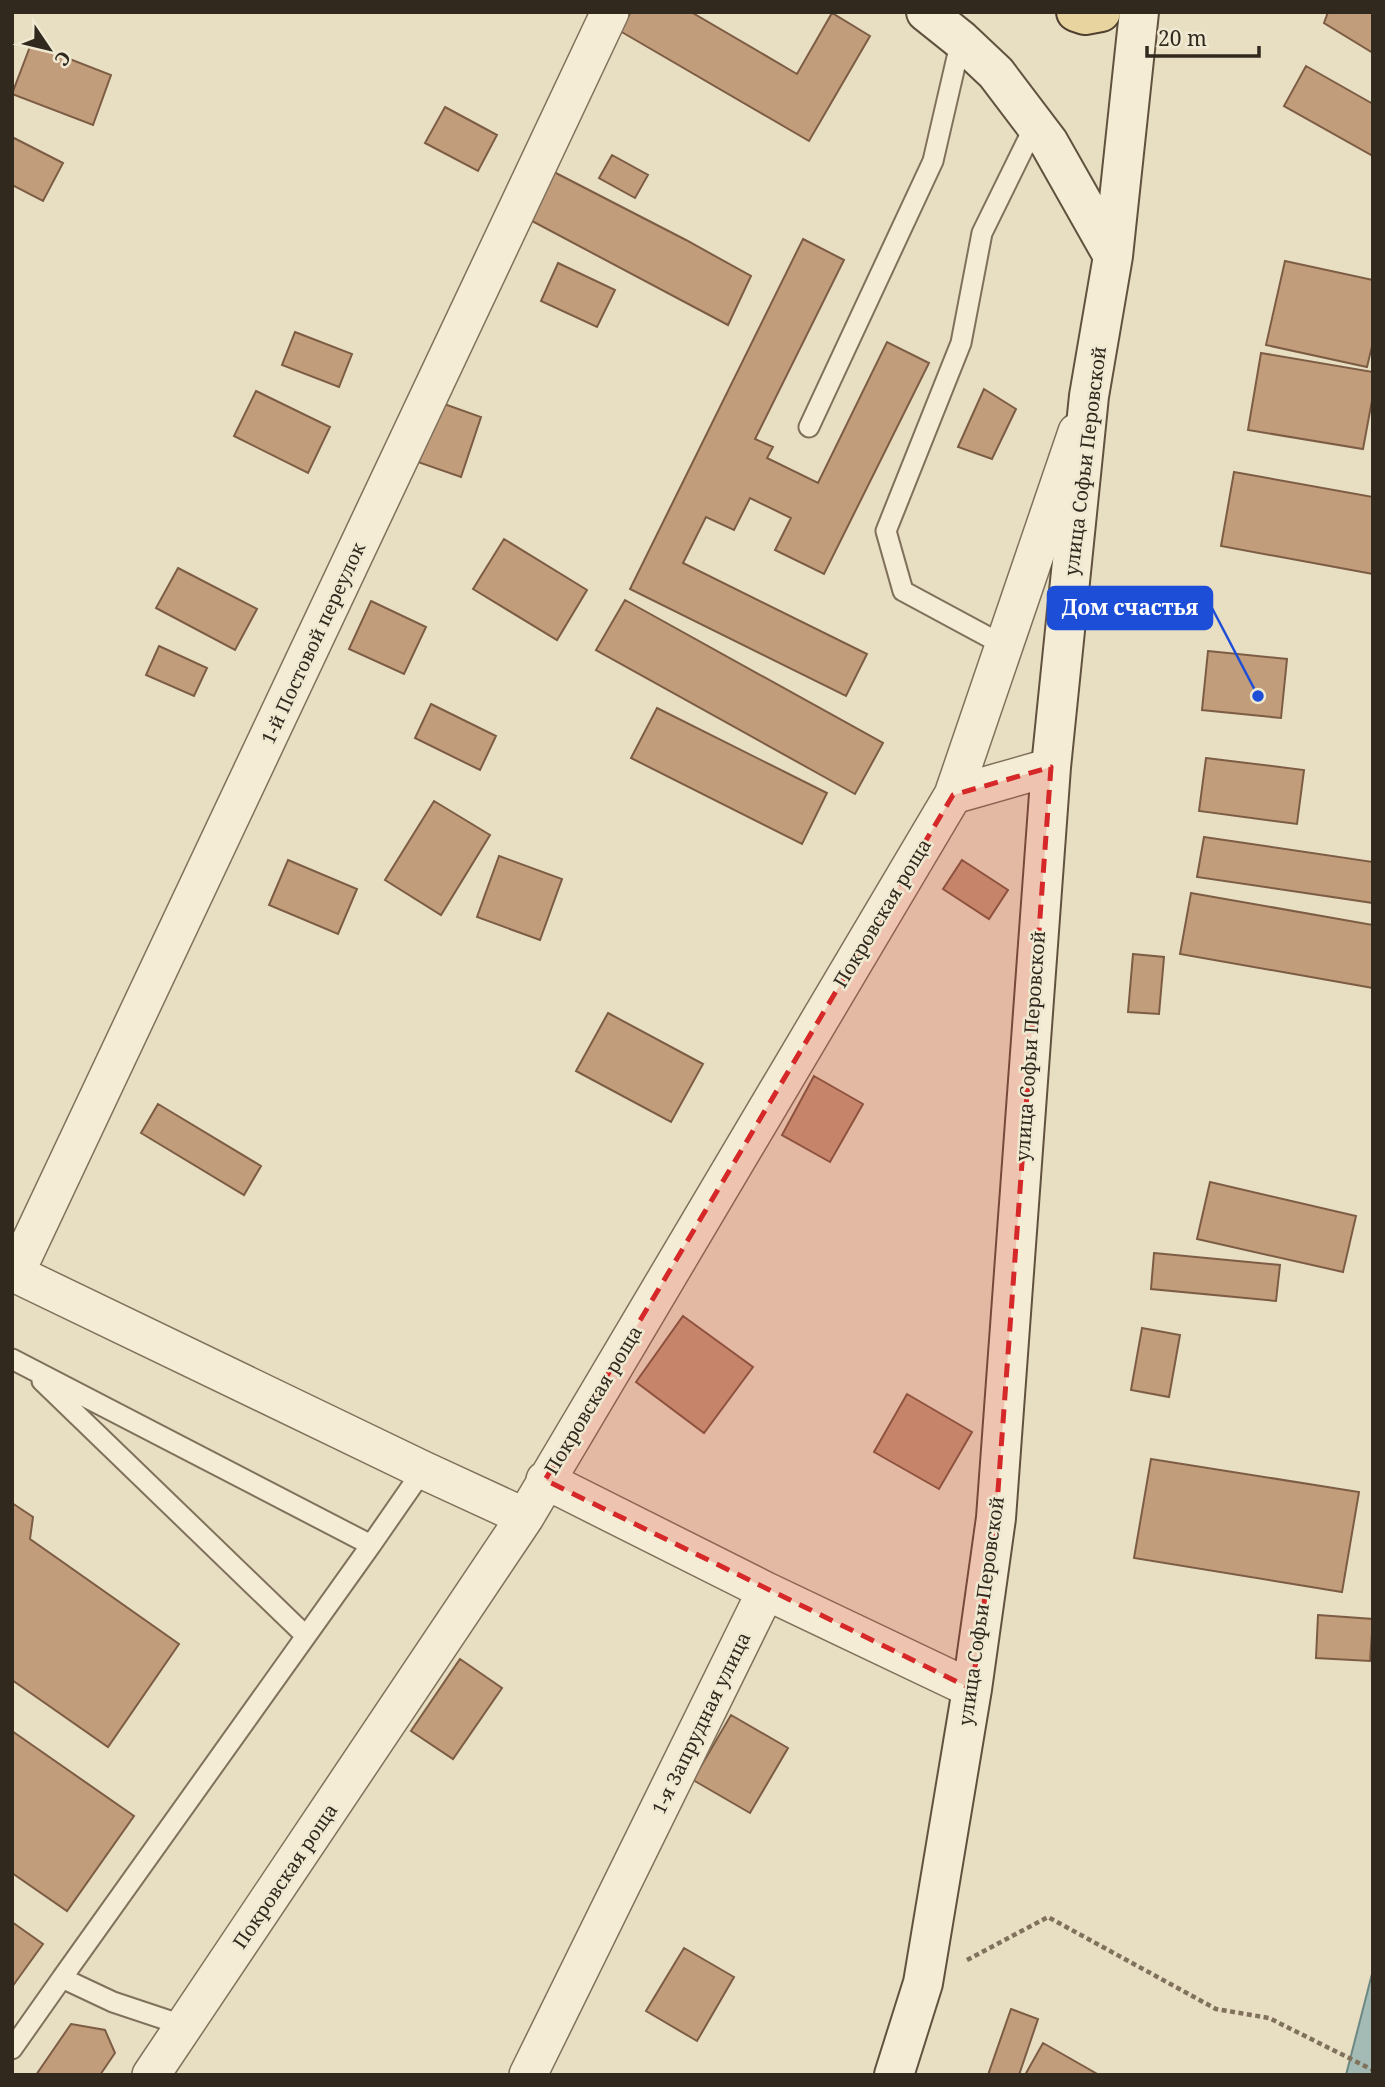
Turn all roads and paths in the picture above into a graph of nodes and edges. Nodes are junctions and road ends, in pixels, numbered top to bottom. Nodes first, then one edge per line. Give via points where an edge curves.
1 (610, 12) edge
2 (926, 12) edge
3 (1076, 12) edge
4 (1101, 12) edge
5 (1139, 12) edge
6 (961, 40) junction
7 (1035, 125) junction
8 (1113, 256) junction
9 (1089, 396) junction
10 (809, 427) dead end
11 (1005, 646) junction
12 (1051, 767) junction
13 (953, 795) junction
14 (14, 1273) edge
15 (19, 1362) edge
16 (422, 1470) junction
17 (545, 1480) junction
18 (525, 1517) junction
19 (371, 1545) junction
20 (765, 1591) junction
21 (306, 1636) junction
22 (972, 1689) junction
23 (62, 1978) junction
24 (923, 1983) junction
25 (185, 2025) junction
26 (12, 2049) edge
27 (1373, 2070) edge
28 (151, 2075) edge
29 (528, 2075) edge
30 (894, 2075) edge

1 - 14 street, 1-й Постовой переулок
2 - 6 main road
3 - 4 main road
5 - 8 main road, улица Софьи Перовской
6 - 7 main road via 996,73
6 - 10 lane via 933,161
7 - 8 main road
7 - 11 lane via 982,233 961,343 886,531 902,591
8 - 9 main road, улица Софьи Перовской
9 - 11 street, Покровская роща
9 - 12 main road, улица Софьи Перовской
11 - 13 street, Покровская роща
12 - 13 street
12 - 22 main road, улица Софьи Перовской via 996,1518
13 - 17 street, Покровская роща
14 - 16 street
15 - 19 lane
15 - 21 lane
16 - 18 street
16 - 19 lane
17 - 18 street, Покровская роща
17 - 20 street
18 - 25 street, Покровская роща
19 - 21 lane
20 - 22 street
20 - 29 street, 1-я Запрудная улица
21 - 23 lane
22 - 24 main road, улица Софьи Перовской
23 - 25 lane via 113,2002
23 - 26 lane
24 - 27 path via 1048,1917 1216,2009 1269,2018
24 - 30 main road, улица Софьи Перовской
25 - 28 street, Покровская роща

